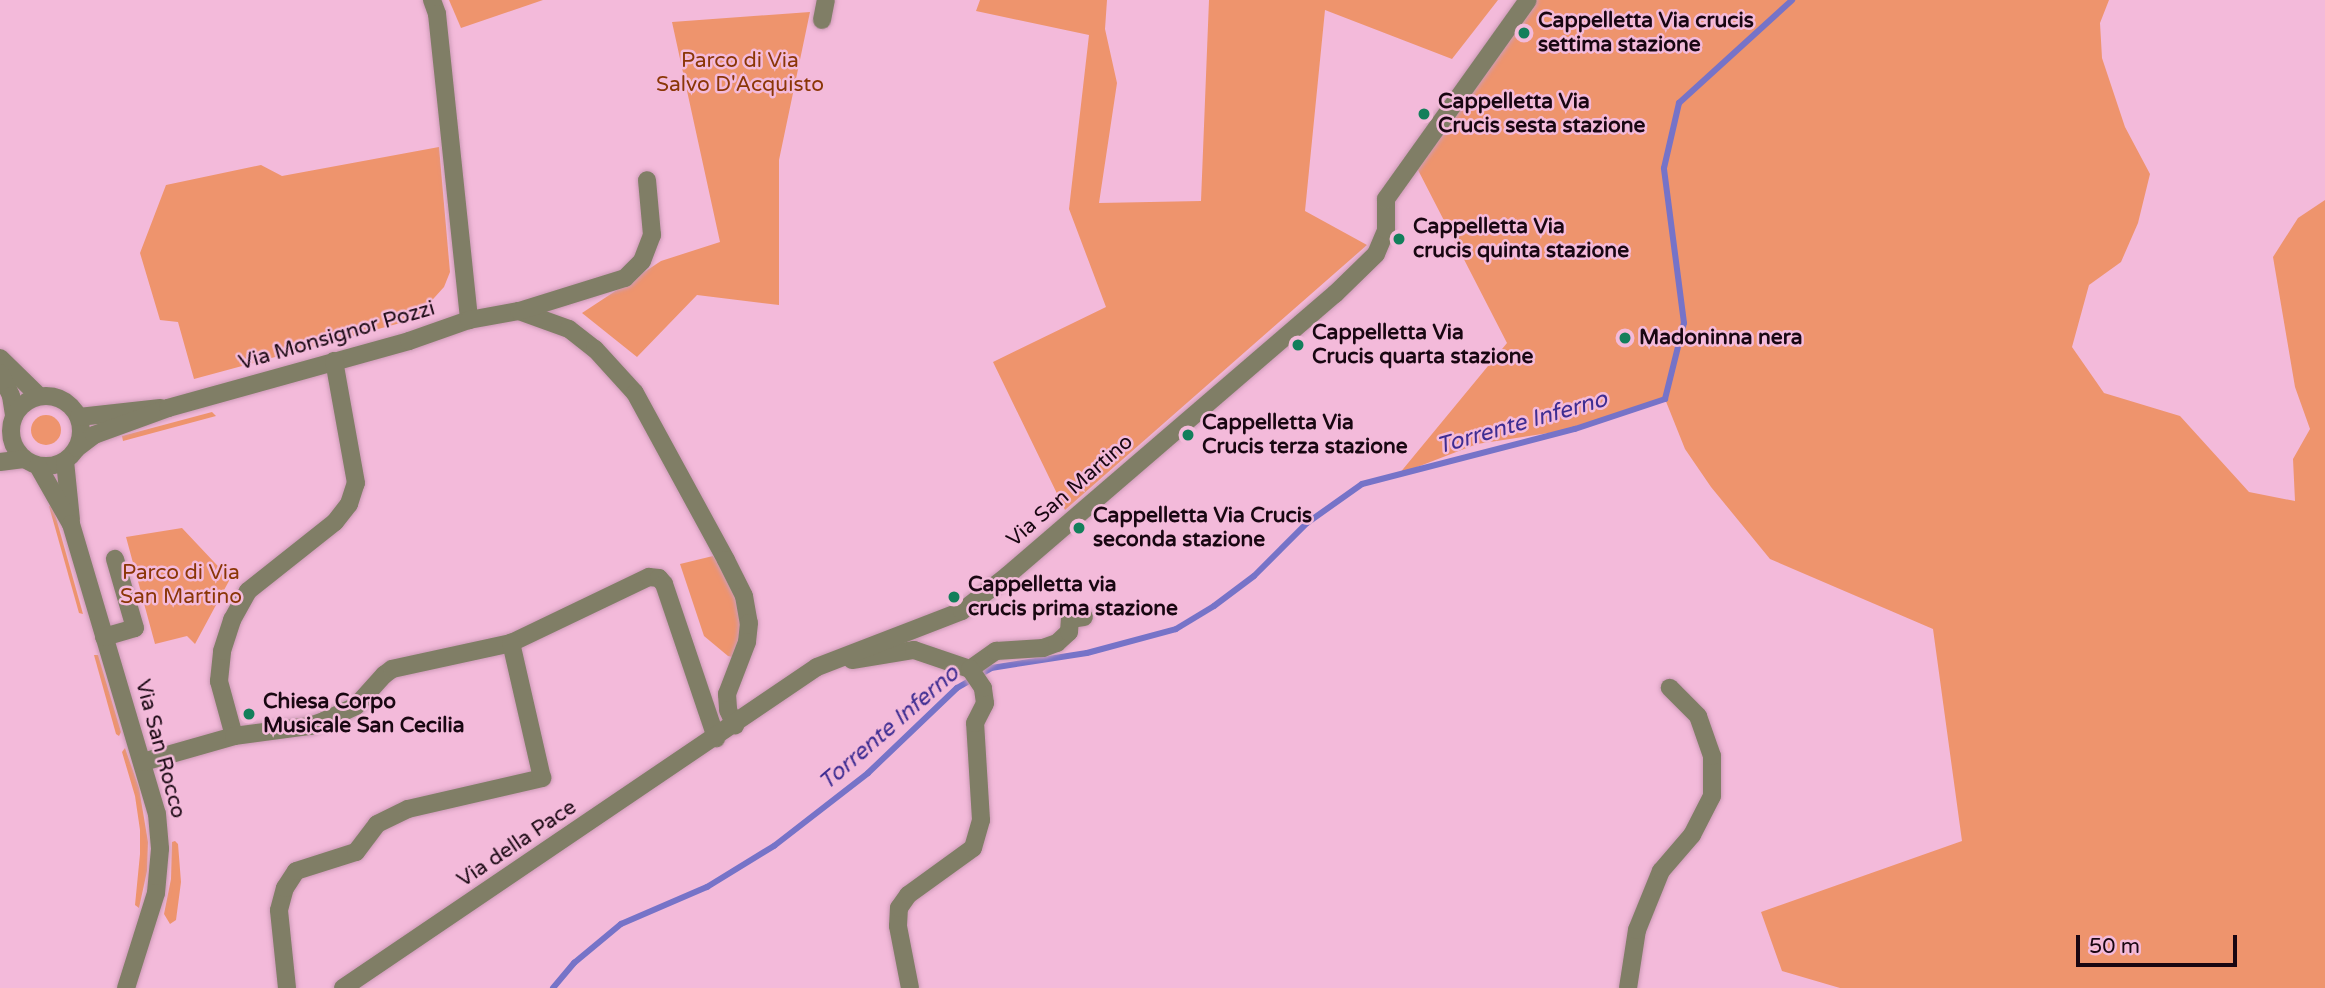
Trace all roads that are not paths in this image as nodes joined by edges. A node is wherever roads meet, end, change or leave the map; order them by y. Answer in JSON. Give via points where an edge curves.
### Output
{"nodes":[{"id":1,"x":432,"y":0,"type":"edge"},
{"id":2,"x":826,"y":0,"type":"edge"},
{"id":3,"x":1528,"y":0,"type":"edge"},
{"id":4,"x":822,"y":20,"type":"dead end"},
{"id":5,"x":647,"y":180,"type":"dead end"},
{"id":6,"x":582,"y":292,"type":"junction"},
{"id":7,"x":519,"y":311,"type":"junction"},
{"id":8,"x":469,"y":320,"type":"junction"},
{"id":9,"x":569,"y":328,"type":"junction"},
{"id":10,"x":0,"y":358,"type":"edge"},
{"id":11,"x":334,"y":362,"type":"junction"},
{"id":12,"x":0,"y":373,"type":"edge"},
{"id":13,"x":38,"y":396,"type":"junction"},
{"id":14,"x":167,"y":408,"type":"junction"},
{"id":15,"x":79,"y":417,"type":"junction"},
{"id":16,"x":8,"y":428,"type":"edge"},
{"id":17,"x":71,"y":455,"type":"junction"},
{"id":18,"x":0,"y":462,"type":"edge"},
{"id":19,"x":31,"y":463,"type":"junction"},
{"id":20,"x":71,"y":524,"type":"junction"},
{"id":21,"x":115,"y":559,"type":"dead end"},
{"id":22,"x":1084,"y":617,"type":"dead end"},
{"id":23,"x":104,"y":637,"type":"junction"},
{"id":24,"x":511,"y":642,"type":"junction"},
{"id":25,"x":841,"y":660,"type":"junction"},
{"id":26,"x":975,"y":677,"type":"junction"},
{"id":27,"x":1670,"y":688,"type":"dead end"},
{"id":28,"x":735,"y":725,"type":"junction"},
{"id":29,"x":234,"y":736,"type":"junction"},
{"id":30,"x":716,"y":738,"type":"junction"},
{"id":31,"x":143,"y":762,"type":"junction"},
{"id":32,"x":126,"y":988,"type":"edge"},
{"id":33,"x":287,"y":988,"type":"edge"},
{"id":34,"x":343,"y":988,"type":"edge"},
{"id":35,"x":910,"y":988,"type":"edge"},
{"id":36,"x":1628,"y":988,"type":"edge"}],
"edges":[{"from":1,"to":8,"type":"street"},
{"from":2,"to":4,"type":"street"},
{"from":3,"to":25,"type":"street","name":"Via San Martino","via":[[1386,198],[1386,229],[1377,254],[962,611]]},
{"from":5,"to":6,"type":"street","name":"Via Monsignor Pozzi","via":[[652,235],[642,261],[625,278]]},
{"from":6,"to":7,"type":"street","name":"Via Monsignor Pozzi"},
{"from":6,"to":9,"type":"street","via":[[568,308]]},
{"from":7,"to":8,"type":"street","name":"Via Monsignor Pozzi"},
{"from":7,"to":9,"type":"street"},
{"from":8,"to":11,"type":"street","name":"Via Monsignor Pozzi"},
{"from":9,"to":28,"type":"street","via":[[635,393],[746,600],[748,634],[727,694]]},
{"from":10,"to":13,"type":"street"},
{"from":11,"to":14,"type":"street","name":"Via Monsignor Pozzi"},
{"from":11,"to":29,"type":"street","via":[[356,483],[349,504],[335,522],[248,590],[232,620],[219,681]]},
{"from":12,"to":16,"type":"street","via":[[11,396]]},
{"from":13,"to":15,"type":"street","via":[[62,400]]},
{"from":13,"to":16,"type":"street","via":[[24,403]]},
{"from":14,"to":15,"type":"street"},
{"from":14,"to":17,"type":"street","via":[[94,435]]},
{"from":15,"to":17,"type":"street","via":[[81,427]]},
{"from":16,"to":19,"type":"street","via":[[14,447]]},
{"from":17,"to":19,"type":"street","via":[[54,466]]},
{"from":17,"to":20,"type":"street","name":"Via San Rocco"},
{"from":18,"to":19,"type":"street"},
{"from":19,"to":20,"type":"street","name":"Via San Rocco"},
{"from":20,"to":23,"type":"street","name":"Via San Rocco"},
{"from":21,"to":23,"type":"street","via":[[135,628]]},
{"from":22,"to":26,"type":"street","via":[[1070,619],[1069,632],[1057,643],[996,651]]},
{"from":23,"to":31,"type":"street","name":"Via San Rocco"},
{"from":24,"to":29,"type":"street","via":[[393,669],[356,706],[310,726]]},
{"from":24,"to":30,"type":"street","via":[[649,577],[659,578]]},
{"from":24,"to":33,"type":"street","via":[[542,778],[408,809],[377,824],[356,852],[296,871],[279,910]]},
{"from":25,"to":26,"type":"street","via":[[914,650]]},
{"from":25,"to":28,"type":"street","name":"Via San Martino","via":[[817,667]]},
{"from":26,"to":35,"type":"street","via":[[985,703],[975,723],[981,812],[973,848],[908,895],[897,913]]},
{"from":27,"to":36,"type":"street","via":[[1698,716],[1712,756],[1712,796],[1692,835],[1661,871],[1637,930]]},
{"from":28,"to":30,"type":"street","name":"Via San Martino"},
{"from":29,"to":31,"type":"street"},
{"from":30,"to":34,"type":"street","name":"Via della Pace"},
{"from":31,"to":32,"type":"street","name":"Via San Rocco","via":[[157,814],[159,866],[152,910]]}]}
